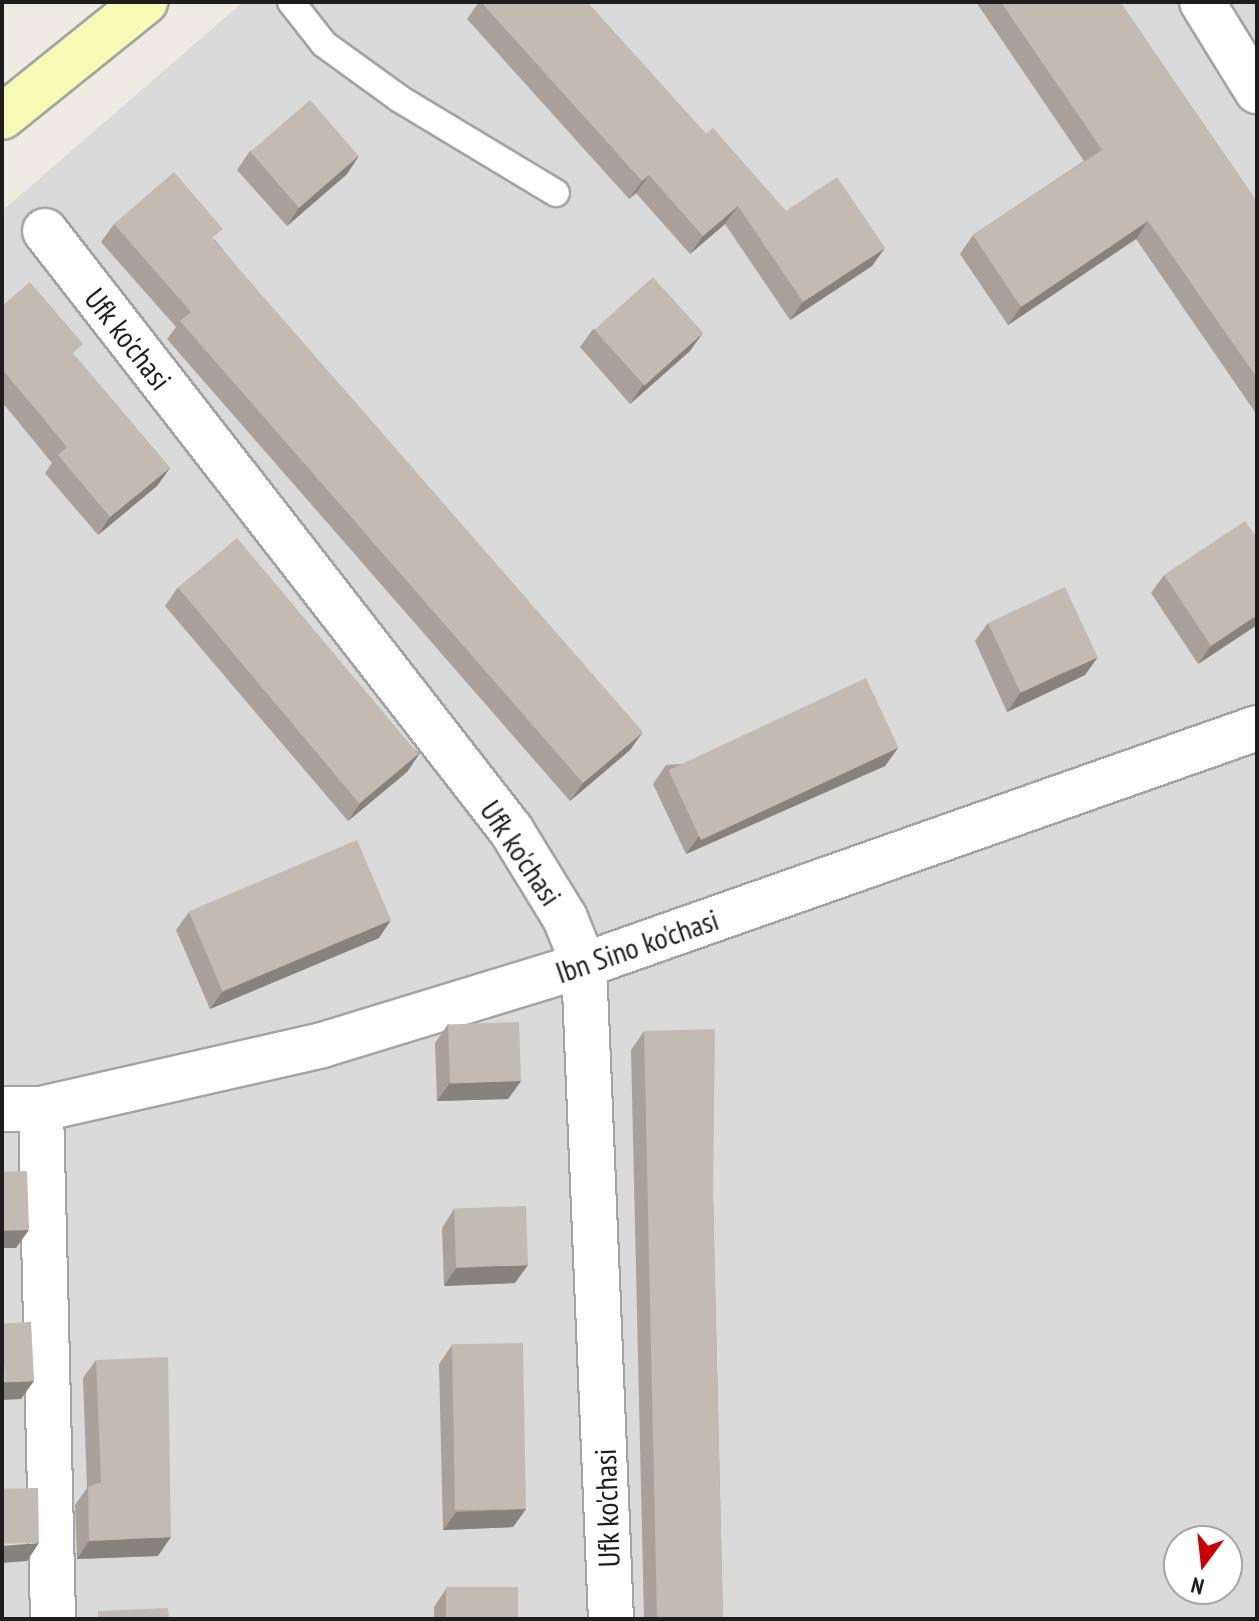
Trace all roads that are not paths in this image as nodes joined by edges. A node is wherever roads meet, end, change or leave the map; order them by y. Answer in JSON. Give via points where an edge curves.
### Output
{"nodes":[{"id":1,"x":109,"y":2,"type":"edge"},
{"id":2,"x":145,"y":2,"type":"edge"},
{"id":3,"x":291,"y":2,"type":"edge"},
{"id":4,"x":1202,"y":2,"type":"edge"},
{"id":5,"x":2,"y":85,"type":"edge"},
{"id":6,"x":1257,"y":91,"type":"edge"},
{"id":7,"x":2,"y":117,"type":"edge"},
{"id":8,"x":556,"y":193,"type":"dead end"},
{"id":9,"x":45,"y":231,"type":"dead end"},
{"id":10,"x":1257,"y":728,"type":"edge"},
{"id":11,"x":584,"y":965,"type":"junction"},
{"id":12,"x":22,"y":1109,"type":"edge"},
{"id":13,"x":53,"y":1619,"type":"edge"},
{"id":14,"x":611,"y":1619,"type":"edge"}],
"edges":[{"from":1,"to":5,"type":"main road"},
{"from":2,"to":7,"type":"main road"},
{"from":3,"to":8,"type":"lane","via":[[324,44],[400,99]]},
{"from":4,"to":6,"type":"street"},
{"from":9,"to":11,"type":"street","name":"Ufk ko'chasi","via":[[511,830],[565,918]]},
{"from":10,"to":11,"type":"street","name":"Ibn Sino ko'chasi"},
{"from":11,"to":12,"type":"street","name":"Ibn Sino ko'chasi","via":[[322,1045]]},
{"from":11,"to":14,"type":"street","name":"Ufk ko'chasi"},
{"from":12,"to":13,"type":"street"}]}
